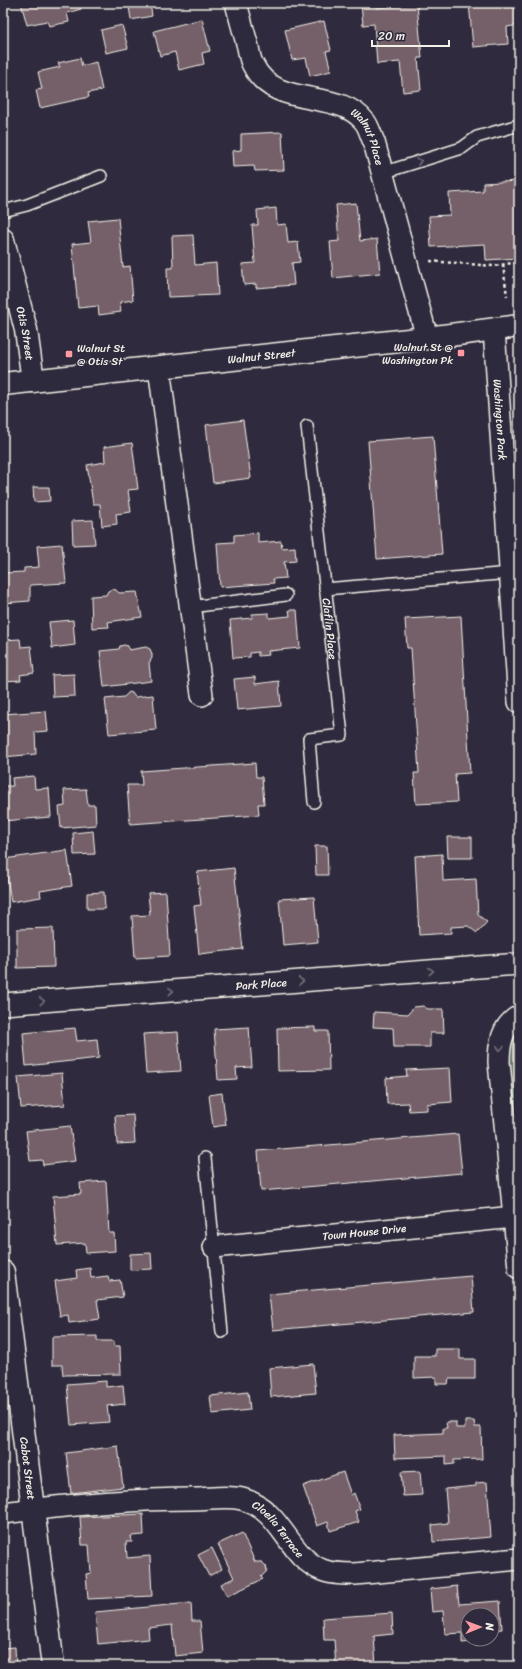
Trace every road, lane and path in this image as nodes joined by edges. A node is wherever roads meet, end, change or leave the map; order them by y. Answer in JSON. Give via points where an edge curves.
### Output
{"nodes":[{"id":1,"x":236,"y":3,"type":"edge"},
{"id":2,"x":519,"y":125,"type":"edge"},
{"id":3,"x":382,"y":173,"type":"junction"},
{"id":4,"x":100,"y":176,"type":"dead end"},
{"id":5,"x":3,"y":212,"type":"edge"},
{"id":6,"x":3,"y":240,"type":"edge"},
{"id":7,"x":427,"y":262,"type":"dead end"},
{"id":8,"x":519,"y":262,"type":"edge"},
{"id":9,"x":503,"y":265,"type":"junction"},
{"id":10,"x":506,"y":296,"type":"dead end"},
{"id":11,"x":519,"y":326,"type":"edge"},
{"id":12,"x":494,"y":329,"type":"junction"},
{"id":13,"x":427,"y":338,"type":"junction"},
{"id":14,"x":159,"y":367,"type":"junction"},
{"id":15,"x":33,"y":381,"type":"junction"},
{"id":16,"x":3,"y":384,"type":"edge"},
{"id":17,"x":307,"y":426,"type":"dead end"},
{"id":18,"x":512,"y":490,"type":"edge"},
{"id":19,"x":510,"y":573,"type":"junction"},
{"id":20,"x":326,"y":589,"type":"junction"},
{"id":21,"x":286,"y":596,"type":"dead end"},
{"id":22,"x":190,"y":607,"type":"junction"},
{"id":23,"x":202,"y":695,"type":"dead end"},
{"id":24,"x":519,"y":702,"type":"edge"},
{"id":25,"x":314,"y":802,"type":"dead end"},
{"id":26,"x":519,"y":964,"type":"edge"},
{"id":27,"x":3,"y":1004,"type":"edge"},
{"id":28,"x":519,"y":1016,"type":"edge"},
{"id":29,"x":205,"y":1158,"type":"dead end"},
{"id":30,"x":514,"y":1217,"type":"junction"},
{"id":31,"x":214,"y":1247,"type":"junction"},
{"id":32,"x":519,"y":1268,"type":"edge"},
{"id":33,"x":3,"y":1272,"type":"edge"},
{"id":34,"x":222,"y":1332,"type":"dead end"},
{"id":35,"x":33,"y":1509,"type":"junction"},
{"id":36,"x":3,"y":1513,"type":"edge"},
{"id":37,"x":519,"y":1559,"type":"edge"},
{"id":38,"x":53,"y":1666,"type":"edge"}],
"edges":[{"from":1,"to":3,"type":"street","name":"Walnut Place","via":[[252,65],[262,79],[278,90],[298,97],[334,103],[353,111],[366,123]]},
{"from":3,"to":2,"type":"lane","one_way":true,"via":[[462,148],[477,137]]},
{"from":3,"to":13,"type":"street","name":"Walnut Place"},
{"from":4,"to":5,"type":"lane"},
{"from":6,"to":15,"type":"street","name":"Otis Street","via":[[26,330]]},
{"from":7,"to":9,"type":"path"},
{"from":8,"to":9,"type":"path"},
{"from":9,"to":10,"type":"path"},
{"from":11,"to":12,"type":"street","name":"Walnut Street"},
{"from":12,"to":13,"type":"street","name":"Walnut Street"},
{"from":12,"to":18,"type":"street","name":"Washington Park"},
{"from":13,"to":14,"type":"street","name":"Walnut Street"},
{"from":14,"to":15,"type":"street","name":"Walnut Street"},
{"from":14,"to":22,"type":"street"},
{"from":15,"to":16,"type":"street","name":"Walnut Street"},
{"from":17,"to":20,"type":"lane","name":"Claflin Place"},
{"from":18,"to":19,"type":"street","name":"Washington Park"},
{"from":19,"to":20,"type":"lane"},
{"from":19,"to":24,"type":"street","name":"Washington Park"},
{"from":20,"to":25,"type":"lane","name":"Claflin Place","via":[[342,735],[309,740]]},
{"from":21,"to":22,"type":"lane"},
{"from":22,"to":23,"type":"street"},
{"from":27,"to":26,"type":"street","name":"Park Place","one_way":true},
{"from":28,"to":30,"type":"street","one_way":true,"via":[[505,1029],[499,1046]]},
{"from":29,"to":31,"type":"lane"},
{"from":30,"to":31,"type":"street","name":"Town House Drive"},
{"from":30,"to":32,"type":"street"},
{"from":31,"to":34,"type":"lane"},
{"from":33,"to":35,"type":"street","name":"Cabot Street"},
{"from":35,"to":36,"type":"street","name":"Cloelia Terrace"},
{"from":35,"to":37,"type":"street","name":"Cloelia Terrace","via":[[156,1499],[241,1499],[259,1506],[271,1516],[308,1561],[321,1570],[338,1574]]},
{"from":35,"to":38,"type":"street","name":"Cabot Street"}]}
